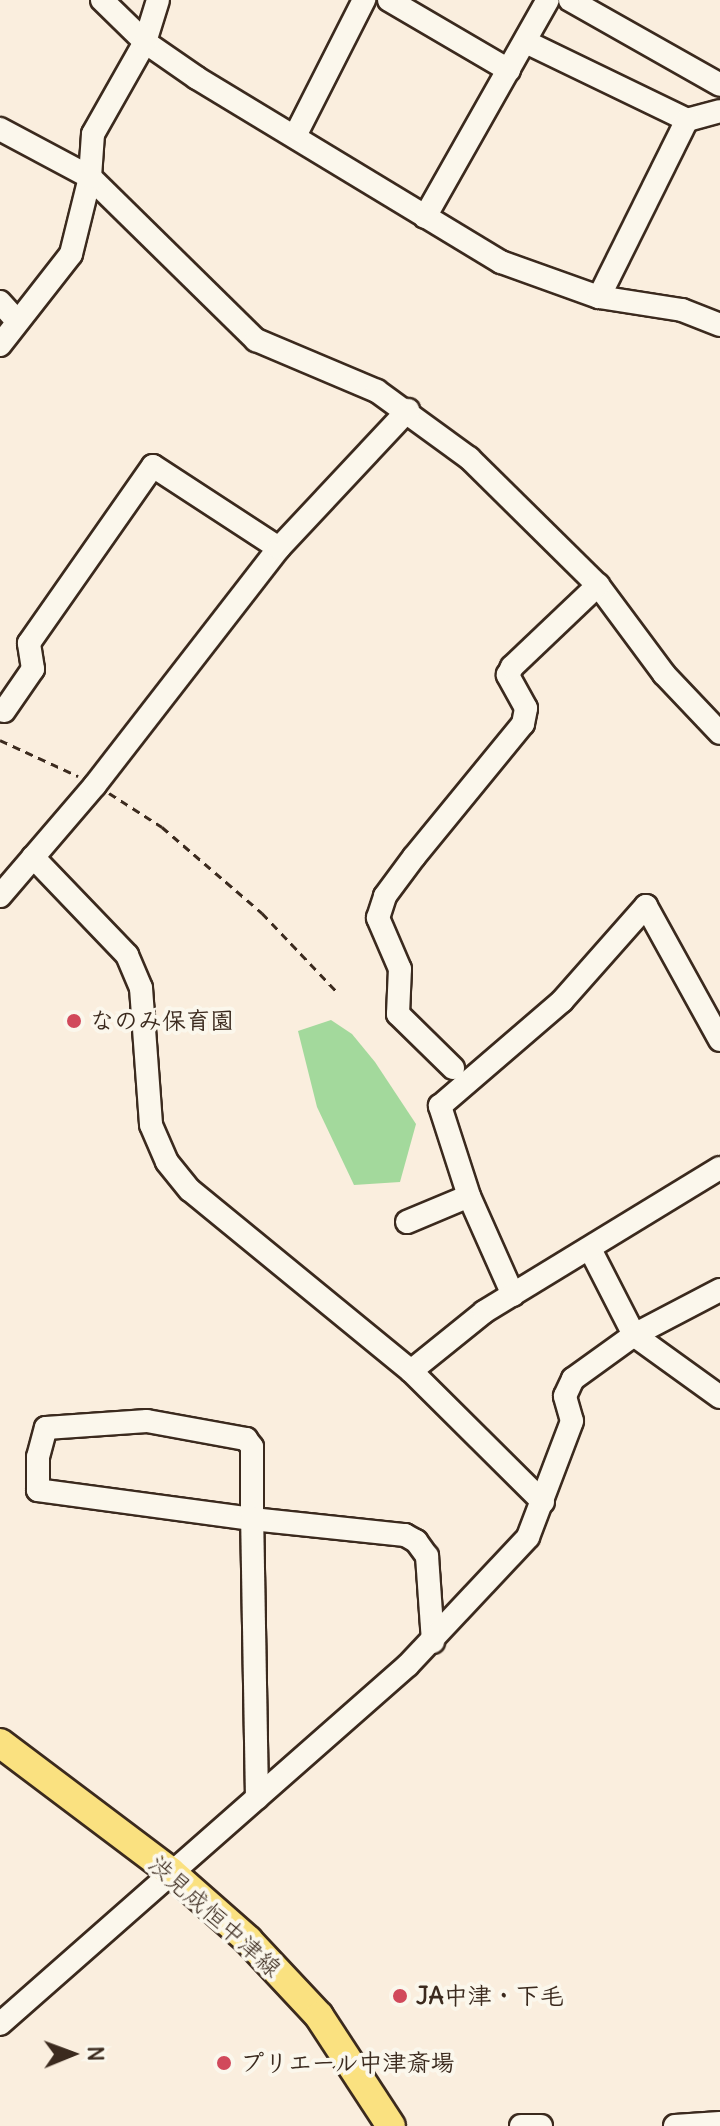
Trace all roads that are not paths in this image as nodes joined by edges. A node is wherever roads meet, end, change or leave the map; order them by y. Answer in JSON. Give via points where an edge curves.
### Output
{"nodes":[{"id":1,"x":102,"y":0,"type":"edge"},
{"id":2,"x":158,"y":0,"type":"edge"},
{"id":3,"x":364,"y":0,"type":"edge"},
{"id":4,"x":389,"y":0,"type":"edge"},
{"id":5,"x":548,"y":0,"type":"edge"},
{"id":6,"x":570,"y":0,"type":"edge"},
{"id":7,"x":145,"y":42,"type":"junction"},
{"id":8,"x":526,"y":42,"type":"junction"},
{"id":9,"x":509,"y":70,"type":"junction"},
{"id":10,"x":720,"y":85,"type":"edge"},
{"id":11,"x":720,"y":111,"type":"edge"},
{"id":12,"x":687,"y":120,"type":"junction"},
{"id":13,"x":0,"y":129,"type":"edge"},
{"id":14,"x":295,"y":136,"type":"junction"},
{"id":15,"x":90,"y":177,"type":"junction"},
{"id":16,"x":425,"y":217,"type":"junction"},
{"id":17,"x":599,"y":297,"type":"junction"},
{"id":18,"x":0,"y":302,"type":"edge"},
{"id":19,"x":16,"y":320,"type":"junction"},
{"id":20,"x":720,"y":325,"type":"edge"},
{"id":21,"x":0,"y":345,"type":"edge"},
{"id":22,"x":408,"y":410,"type":"junction"},
{"id":23,"x":279,"y":548,"type":"junction"},
{"id":24,"x":598,"y":585,"type":"junction"},
{"id":25,"x":4,"y":711,"type":"dead end"},
{"id":26,"x":720,"y":733,"type":"edge"},
{"id":27,"x":33,"y":857,"type":"junction"},
{"id":28,"x":0,"y":896,"type":"edge"},
{"id":29,"x":720,"y":1040,"type":"edge"},
{"id":30,"x":453,"y":1068,"type":"dead end"},
{"id":31,"x":720,"y":1168,"type":"edge"},
{"id":32,"x":469,"y":1196,"type":"junction"},
{"id":33,"x":407,"y":1222,"type":"dead end"},
{"id":34,"x":590,"y":1249,"type":"junction"},
{"id":35,"x":720,"y":1290,"type":"edge"},
{"id":36,"x":513,"y":1295,"type":"junction"},
{"id":37,"x":634,"y":1335,"type":"junction"},
{"id":38,"x":411,"y":1371,"type":"junction"},
{"id":39,"x":720,"y":1397,"type":"edge"},
{"id":40,"x":543,"y":1502,"type":"junction"},
{"id":41,"x":252,"y":1519,"type":"junction"},
{"id":42,"x":433,"y":1642,"type":"junction"},
{"id":43,"x":0,"y":1743,"type":"edge"},
{"id":44,"x":257,"y":1798,"type":"junction"},
{"id":45,"x":171,"y":1872,"type":"junction"},
{"id":46,"x":0,"y":2024,"type":"edge"},
{"id":47,"x":720,"y":2123,"type":"edge"},
{"id":48,"x":391,"y":2126,"type":"edge"},
{"id":49,"x":521,"y":2126,"type":"edge"},
{"id":50,"x":541,"y":2126,"type":"edge"},
{"id":51,"x":675,"y":2126,"type":"edge"}],
"edges":[{"from":1,"to":7,"type":"street"},
{"from":2,"to":7,"type":"street"},
{"from":3,"to":14,"type":"street"},
{"from":4,"to":9,"type":"street"},
{"from":5,"to":8,"type":"street"},
{"from":6,"to":10,"type":"street"},
{"from":7,"to":14,"type":"street"},
{"from":7,"to":15,"type":"street","via":[[93,134]]},
{"from":8,"to":9,"type":"street"},
{"from":8,"to":12,"type":"street"},
{"from":9,"to":16,"type":"street"},
{"from":11,"to":12,"type":"street"},
{"from":12,"to":17,"type":"street"},
{"from":13,"to":15,"type":"street"},
{"from":14,"to":16,"type":"street"},
{"from":15,"to":19,"type":"street","via":[[71,254]]},
{"from":15,"to":22,"type":"street","via":[[256,340],[377,391]]},
{"from":16,"to":17,"type":"street","via":[[501,262]]},
{"from":17,"to":20,"type":"street","via":[[682,310]]},
{"from":18,"to":19,"type":"street"},
{"from":19,"to":21,"type":"street"},
{"from":22,"to":23,"type":"street"},
{"from":22,"to":24,"type":"street","via":[[469,458]]},
{"from":23,"to":25,"type":"street","via":[[153,466],[29,643],[33,669]]},
{"from":23,"to":27,"type":"street"},
{"from":24,"to":26,"type":"street","via":[[664,674]]},
{"from":24,"to":30,"type":"street","via":[[512,667],[510,680],[526,708],[523,724],[414,857],[385,896],[378,918],[400,969],[398,1014]]},
{"from":27,"to":28,"type":"street"},
{"from":27,"to":38,"type":"street","via":[[127,955],[141,988],[151,1125],[167,1162],[190,1190]]},
{"from":29,"to":32,"type":"street","via":[[646,906],[562,1001],[440,1106]]},
{"from":31,"to":34,"type":"street"},
{"from":32,"to":33,"type":"street"},
{"from":32,"to":36,"type":"street"},
{"from":34,"to":36,"type":"street"},
{"from":34,"to":37,"type":"street"},
{"from":35,"to":37,"type":"street"},
{"from":36,"to":38,"type":"street"},
{"from":37,"to":39,"type":"street"},
{"from":37,"to":40,"type":"street","via":[[573,1379],[565,1396],[572,1421]]},
{"from":38,"to":40,"type":"street"},
{"from":40,"to":42,"type":"street","via":[[528,1537]]},
{"from":41,"to":41,"type":"street","via":[[38,1490],[40,1439],[56,1424],[147,1421],[240,1436],[252,1447]]},
{"from":41,"to":42,"type":"street","via":[[405,1535],[416,1541],[427,1556]]},
{"from":41,"to":44,"type":"street"},
{"from":42,"to":44,"type":"street"},
{"from":43,"to":45,"type":"main road","name":"渋見成恒中津線"},
{"from":44,"to":45,"type":"street"},
{"from":45,"to":46,"type":"street"},
{"from":45,"to":48,"type":"main road","name":"渋見成恒中津線","via":[[248,1940],[319,2016]]},
{"from":47,"to":51,"type":"street"},
{"from":49,"to":50,"type":"street"}]}
